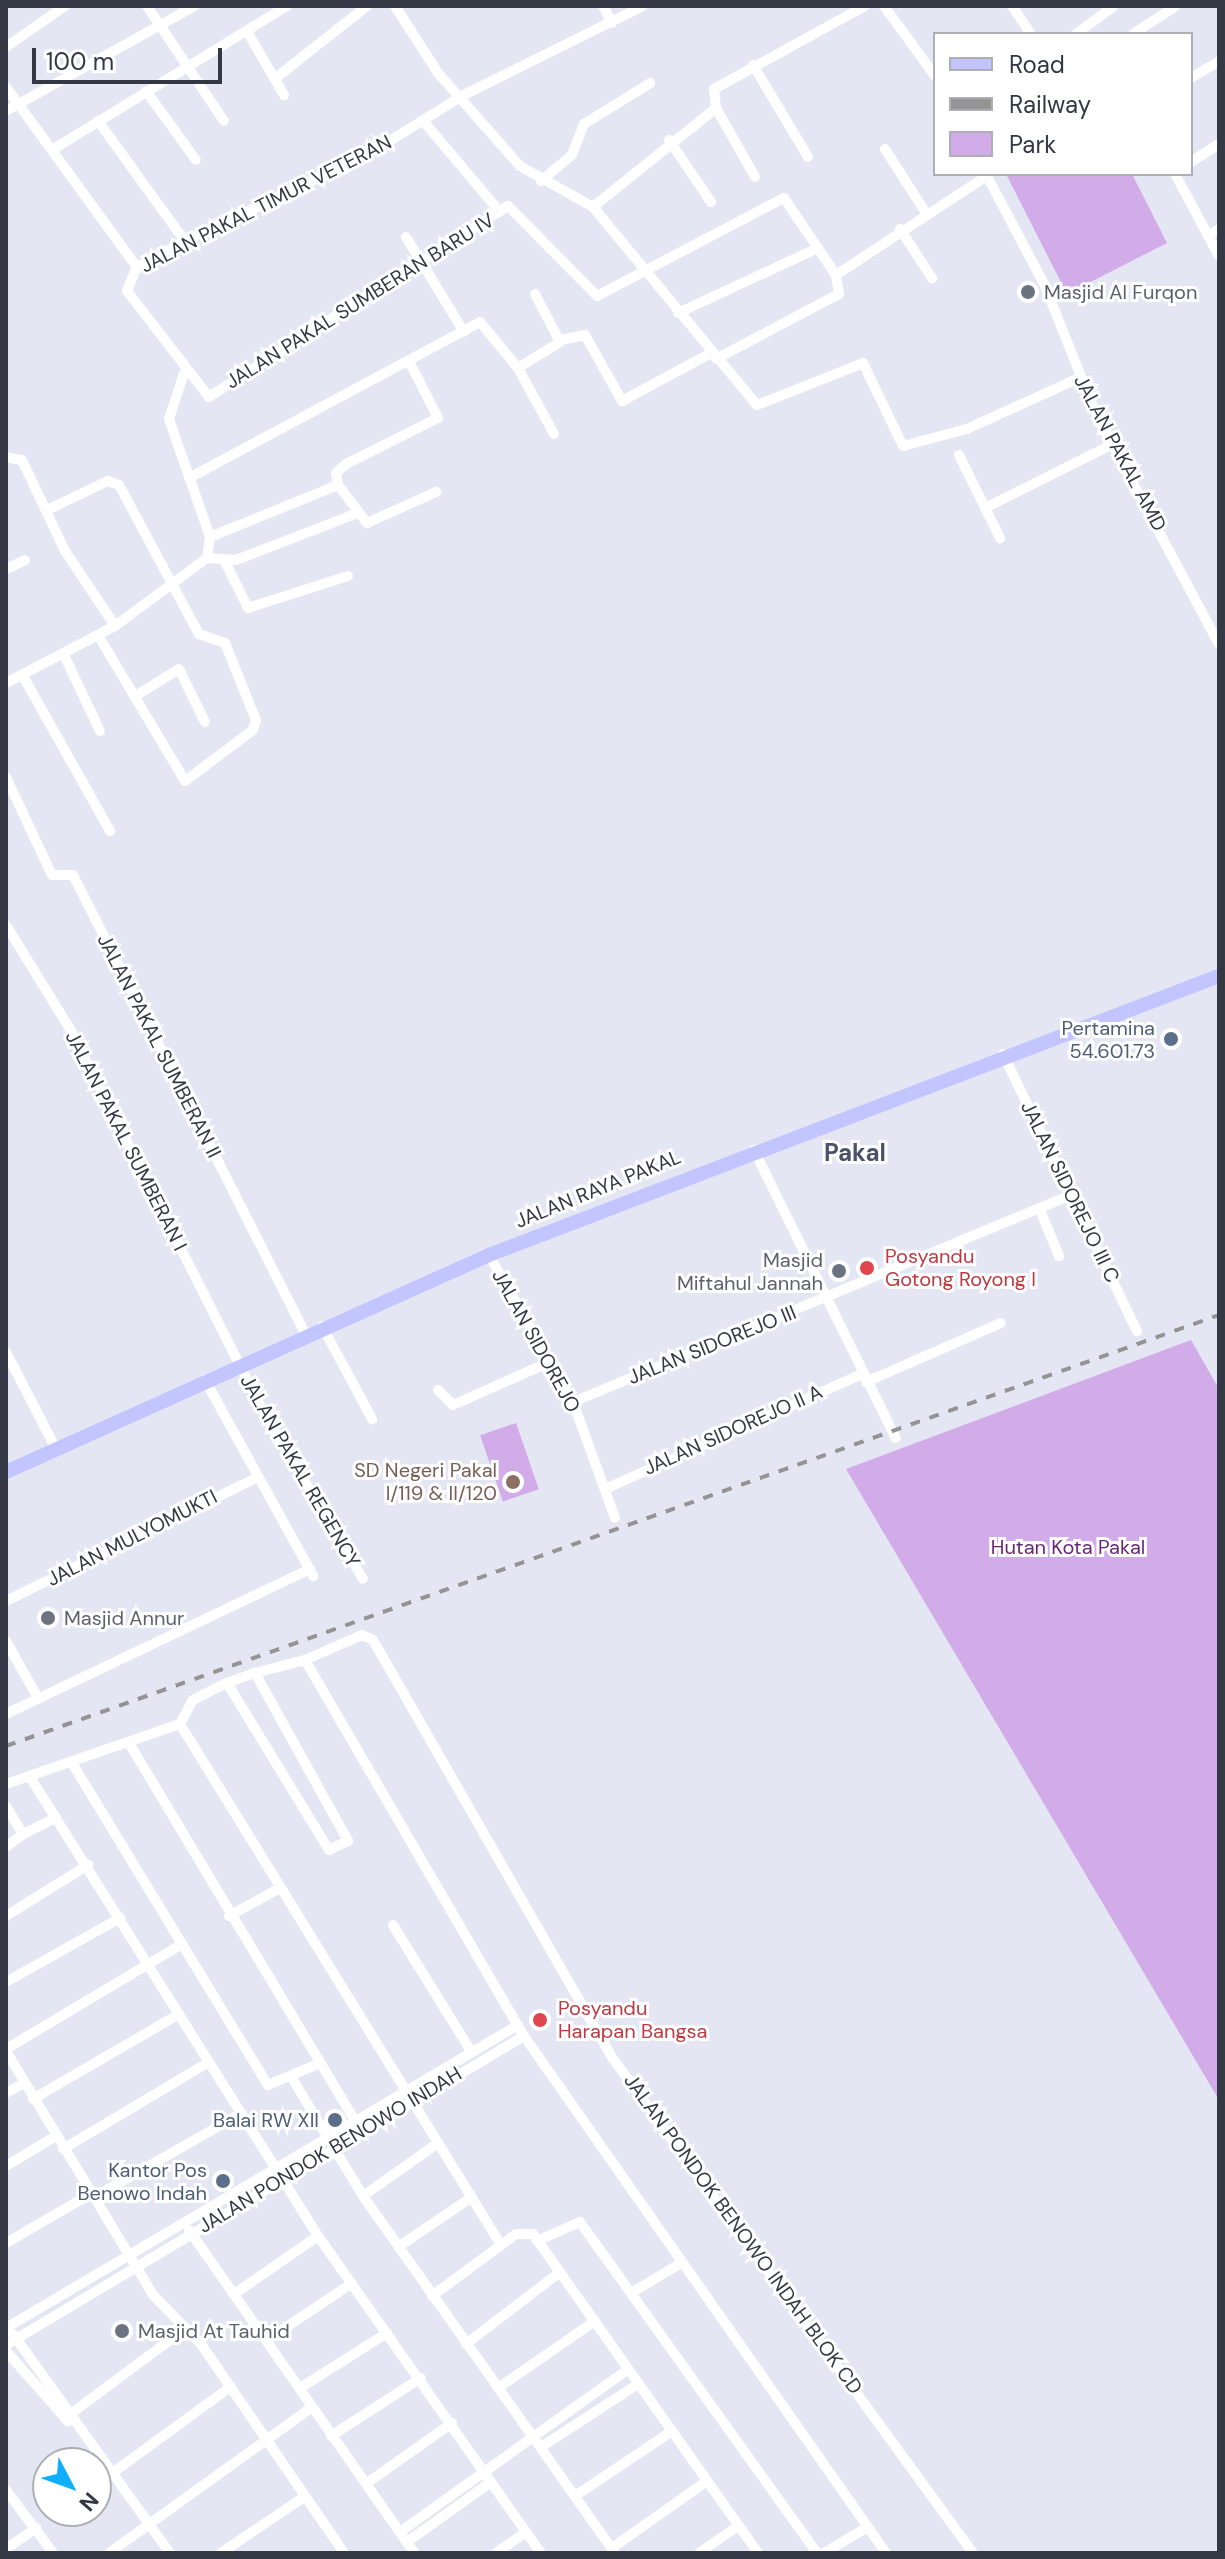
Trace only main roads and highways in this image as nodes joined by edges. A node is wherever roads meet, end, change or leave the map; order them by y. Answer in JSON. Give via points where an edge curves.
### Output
{"nodes":[{"id":1,"x":1219,"y":976,"type":"edge"},
{"id":2,"x":6,"y":1472,"type":"edge"}],
"edges":[{"from":1,"to":2,"type":"main road","name":"JALAN RAYA PAKAL","via":[[753,1149],[305,1333],[234,1357],[205,1380]]}]}
